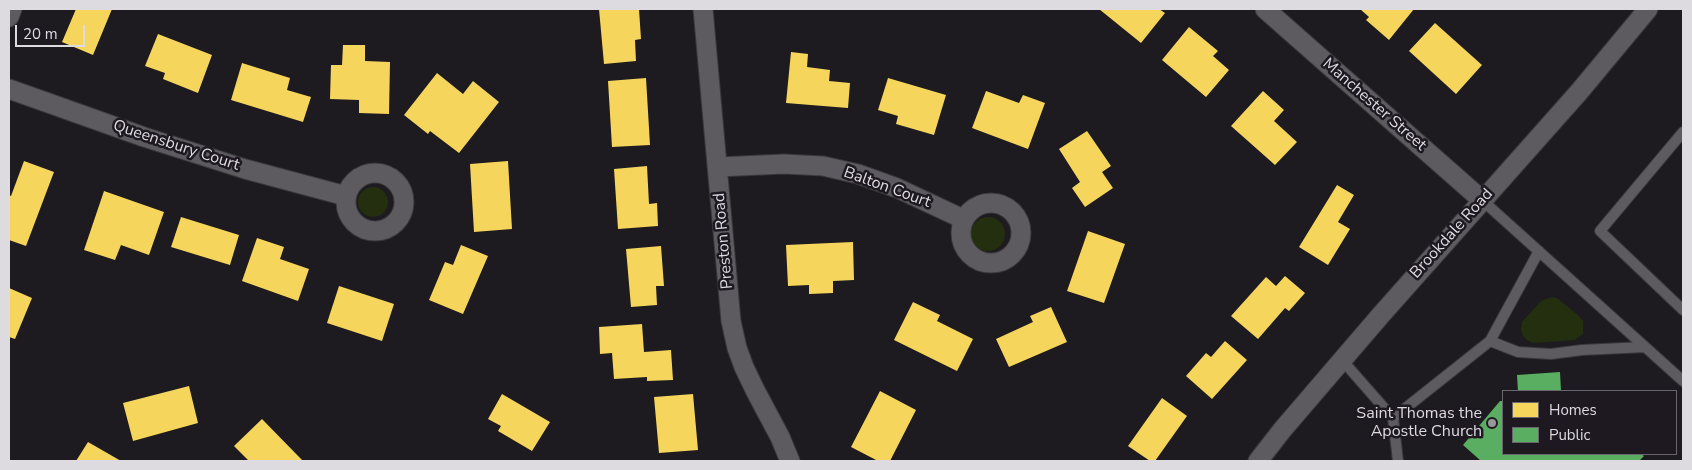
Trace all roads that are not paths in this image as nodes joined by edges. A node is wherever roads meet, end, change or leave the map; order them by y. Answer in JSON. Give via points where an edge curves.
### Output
{"nodes":[{"id":1,"x":12,"y":9,"type":"edge"},
{"id":2,"x":703,"y":9,"type":"edge"},
{"id":3,"x":1265,"y":9,"type":"edge"},
{"id":4,"x":1648,"y":9,"type":"edge"},
{"id":5,"x":9,"y":17,"type":"edge"},
{"id":6,"x":9,"y":89,"type":"edge"},
{"id":7,"x":1683,"y":132,"type":"edge"},
{"id":8,"x":718,"y":167,"type":"junction"},
{"id":9,"x":346,"y":196,"type":"dead end"},
{"id":10,"x":1483,"y":201,"type":"junction"},
{"id":11,"x":963,"y":219,"type":"dead end"},
{"id":12,"x":1539,"y":251,"type":"junction"},
{"id":13,"x":1683,"y":310,"type":"edge"},
{"id":14,"x":1490,"y":341,"type":"junction"},
{"id":15,"x":1645,"y":347,"type":"junction"},
{"id":16,"x":1342,"y":360,"type":"junction"},
{"id":17,"x":1683,"y":381,"type":"edge"},
{"id":18,"x":1393,"y":418,"type":"junction"},
{"id":19,"x":790,"y":461,"type":"edge"},
{"id":20,"x":1258,"y":461,"type":"edge"},
{"id":21,"x":1398,"y":461,"type":"edge"}],
"edges":[{"from":1,"to":5,"type":"street"},
{"from":2,"to":8,"type":"street","name":"Preston Road"},
{"from":3,"to":10,"type":"street","name":"Manchester Street"},
{"from":4,"to":10,"type":"street","name":"Brookdale Road"},
{"from":6,"to":9,"type":"street","name":"Queensbury Court","via":[[144,138]]},
{"from":7,"to":13,"type":"lane","via":[[1600,231]]},
{"from":8,"to":11,"type":"street","name":"Balton Court","via":[[823,166],[896,188]]},
{"from":8,"to":19,"type":"street","name":"Preston Road","via":[[731,321],[737,348]]},
{"from":10,"to":12,"type":"lane"},
{"from":10,"to":16,"type":"street","name":"Brookdale Road"},
{"from":12,"to":14,"type":"lane"},
{"from":12,"to":15,"type":"lane"},
{"from":14,"to":15,"type":"lane","via":[[1518,352],[1552,354]]},
{"from":14,"to":18,"type":"lane"},
{"from":15,"to":17,"type":"lane"},
{"from":16,"to":18,"type":"lane"},
{"from":16,"to":20,"type":"street","name":"Brookdale Road"},
{"from":18,"to":21,"type":"lane"}]}
